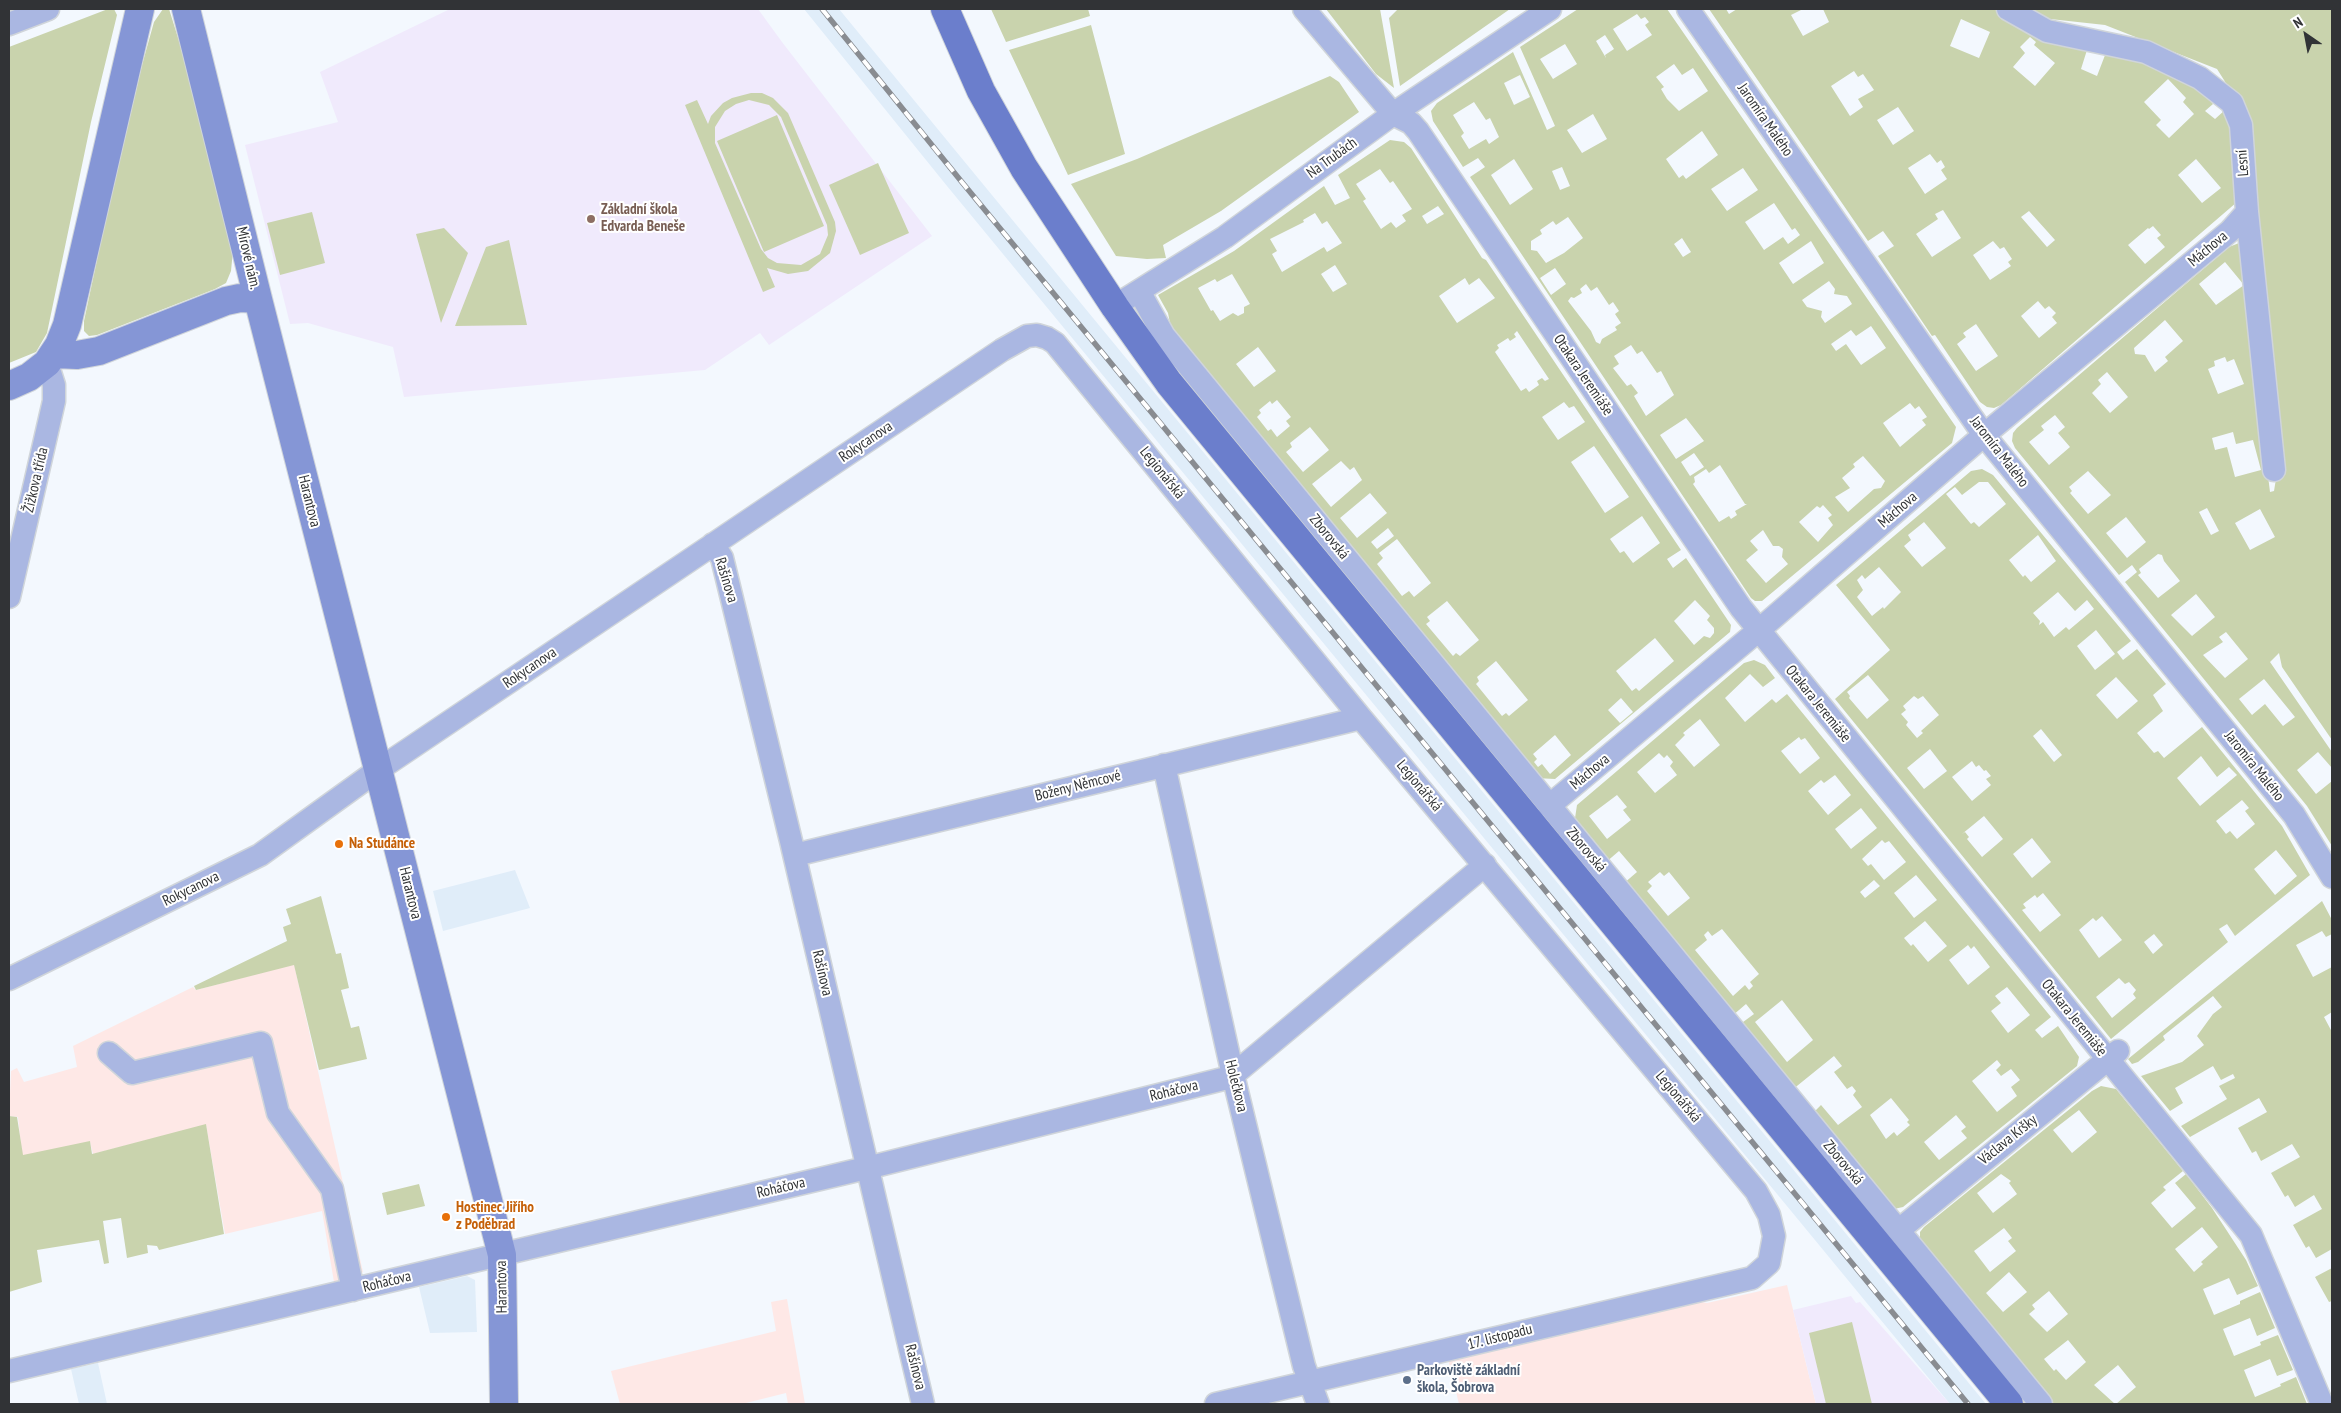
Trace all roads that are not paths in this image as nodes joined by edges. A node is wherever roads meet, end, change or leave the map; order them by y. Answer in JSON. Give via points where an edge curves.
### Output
{"nodes":[{"id":1,"x":48,"y":9,"type":"edge"},
{"id":2,"x":140,"y":9,"type":"edge"},
{"id":3,"x":186,"y":9,"type":"edge"},
{"id":4,"x":945,"y":9,"type":"edge"},
{"id":5,"x":1304,"y":9,"type":"edge"},
{"id":6,"x":1550,"y":9,"type":"edge"},
{"id":7,"x":1688,"y":9,"type":"edge"},
{"id":8,"x":2008,"y":9,"type":"edge"},
{"id":9,"x":9,"y":24,"type":"edge"},
{"id":10,"x":1392,"y":114,"type":"junction"},
{"id":11,"x":2247,"y":212,"type":"junction"},
{"id":12,"x":1139,"y":291,"type":"junction"},
{"id":13,"x":258,"y":300,"type":"junction"},
{"id":14,"x":1115,"y":307,"type":"junction"},
{"id":15,"x":1037,"y":335,"type":"joint"},
{"id":16,"x":50,"y":358,"type":"junction"},
{"id":17,"x":9,"y":386,"type":"edge"},
{"id":18,"x":1984,"y":435,"type":"junction"},
{"id":19,"x":2274,"y":470,"type":"dead end"},
{"id":20,"x":713,"y":544,"type":"junction"},
{"id":21,"x":9,"y":597,"type":"edge"},
{"id":22,"x":1759,"y":630,"type":"junction"},
{"id":23,"x":1361,"y":718,"type":"junction"},
{"id":24,"x":1164,"y":765,"type":"junction"},
{"id":25,"x":378,"y":770,"type":"junction"},
{"id":26,"x":1549,"y":806,"type":"junction"},
{"id":27,"x":795,"y":856,"type":"junction"},
{"id":28,"x":1485,"y":865,"type":"junction"},
{"id":29,"x":2332,"y":876,"type":"edge"},
{"id":30,"x":9,"y":979,"type":"edge"},
{"id":31,"x":109,"y":1053,"type":"dead end"},
{"id":32,"x":2113,"y":1055,"type":"junction"},
{"id":33,"x":1233,"y":1075,"type":"junction"},
{"id":34,"x":866,"y":1168,"type":"junction"},
{"id":35,"x":1899,"y":1230,"type":"junction"},
{"id":36,"x":1772,"y":1254,"type":"joint"},
{"id":37,"x":502,"y":1255,"type":"junction"},
{"id":38,"x":353,"y":1290,"type":"junction"},
{"id":39,"x":9,"y":1370,"type":"edge"},
{"id":40,"x":1310,"y":1382,"type":"junction"},
{"id":41,"x":504,"y":1404,"type":"edge"},
{"id":42,"x":924,"y":1404,"type":"edge"},
{"id":43,"x":1216,"y":1404,"type":"edge"},
{"id":44,"x":1318,"y":1404,"type":"edge"},
{"id":45,"x":2009,"y":1404,"type":"edge"},
{"id":46,"x":2041,"y":1404,"type":"edge"},
{"id":47,"x":2322,"y":1404,"type":"edge"}],
"edges":[{"from":1,"to":9,"type":"street"},
{"from":2,"to":16,"type":"street","via":[[71,314]]},
{"from":3,"to":13,"type":"street","name":"Mírové nám."},
{"from":4,"to":14,"type":"main road","via":[[981,91],[1024,168]]},
{"from":5,"to":10,"type":"street","name":"Otakara Jeremiáše"},
{"from":6,"to":10,"type":"street","name":"Na Trubách"},
{"from":7,"to":18,"type":"street","name":"Jaromíra Malého"},
{"from":8,"to":11,"type":"street","name":"Lesní","via":[[2047,31],[2146,52],[2200,78],[2220,92],[2232,103],[2240,125]]},
{"from":10,"to":12,"type":"street","name":"Na Trubách","via":[[1225,238]]},
{"from":10,"to":22,"type":"street","name":"Otakara Jeremiáše","via":[[1411,123],[1418,131]]},
{"from":11,"to":18,"type":"street","name":"Máchova","via":[[2222,238]]},
{"from":11,"to":19,"type":"street","name":"Lesní"},
{"from":12,"to":14,"type":"street","name":"Na Trubách"},
{"from":12,"to":26,"type":"street","name":"Zborovská","via":[[1164,336]]},
{"from":13,"to":16,"type":"street","name":"Mírové nám.","via":[[240,298],[226,301],[99,351]]},
{"from":13,"to":25,"type":"street","name":"Harantova"},
{"from":14,"to":45,"type":"main road","via":[[1169,382]]},
{"from":15,"to":20,"type":"street","name":"Rokycanova","via":[[1015,342]]},
{"from":15,"to":23,"type":"street","name":"Legionářská","via":[[1055,342]]},
{"from":16,"to":17,"type":"street","via":[[29,377]]},
{"from":16,"to":21,"type":"street","name":"Žižkova třída","via":[[54,400]]},
{"from":18,"to":22,"type":"street","name":"Máchova"},
{"from":18,"to":29,"type":"street","name":"Jaromíra Malého","via":[[2294,815]]},
{"from":20,"to":25,"type":"street","name":"Rokycanova"},
{"from":20,"to":27,"type":"street","name":"Rašínova","via":[[722,558]]},
{"from":22,"to":26,"type":"street","name":"Máchova"},
{"from":22,"to":32,"type":"street","name":"Otakara Jeremiáše"},
{"from":23,"to":24,"type":"street","name":"Boženy Němcové"},
{"from":23,"to":28,"type":"street","name":"Legionářská"},
{"from":24,"to":27,"type":"street","name":"Boženy Němcové"},
{"from":24,"to":33,"type":"street","name":"Holečkova"},
{"from":25,"to":30,"type":"street","name":"Rokycanova","via":[[260,854]]},
{"from":25,"to":37,"type":"street","name":"Harantova"},
{"from":26,"to":35,"type":"street","name":"Zborovská"},
{"from":27,"to":34,"type":"street","name":"Rašínova"},
{"from":28,"to":33,"type":"street","name":"Roháčova"},
{"from":28,"to":36,"type":"street","name":"Legionářská","via":[[1756,1191],[1769,1214],[1774,1236]]},
{"from":31,"to":38,"type":"street","via":[[132,1073],[261,1043],[278,1113],[332,1189]]},
{"from":32,"to":35,"type":"street","name":"Václava Kršky"},
{"from":32,"to":47,"type":"street","name":"Otakara Jeremiáše","via":[[2251,1235]]},
{"from":33,"to":34,"type":"street","name":"Roháčova"},
{"from":33,"to":40,"type":"street","name":"Holečkova"},
{"from":34,"to":37,"type":"street","name":"Roháčova"},
{"from":34,"to":42,"type":"street","name":"Rašínova"},
{"from":35,"to":46,"type":"street","name":"Zborovská"},
{"from":36,"to":40,"type":"street","name":"17. listopadu","via":[[1770,1264],[1752,1278]]},
{"from":37,"to":38,"type":"street","name":"Roháčova"},
{"from":37,"to":41,"type":"street","name":"Harantova"},
{"from":38,"to":39,"type":"street","name":"Roháčova"},
{"from":40,"to":43,"type":"street","name":"17. listopadu"},
{"from":40,"to":44,"type":"street","name":"Holečkova"}]}
